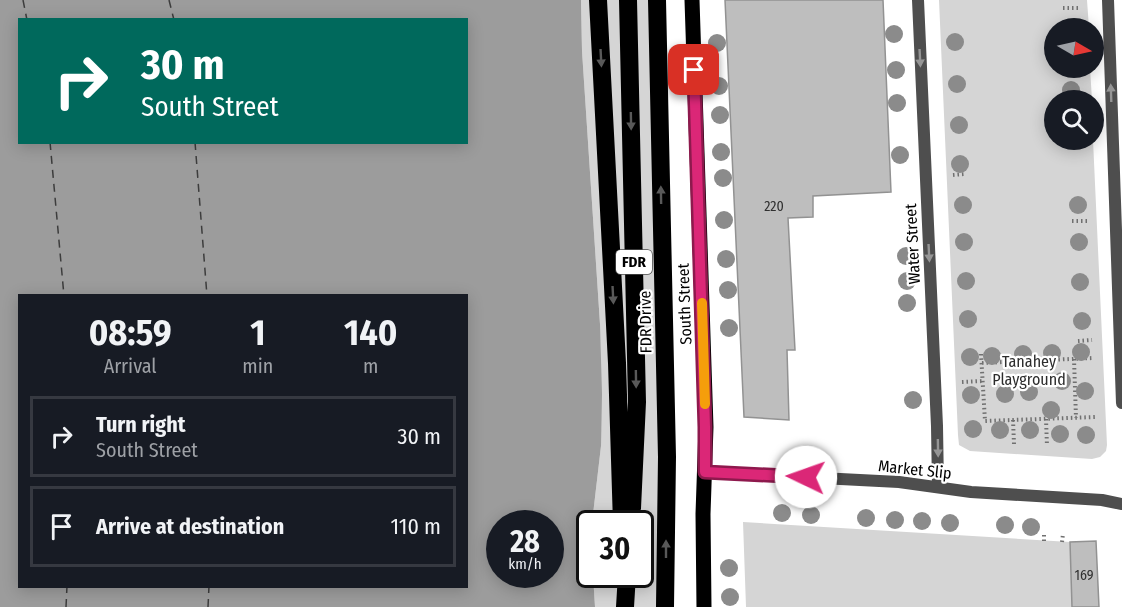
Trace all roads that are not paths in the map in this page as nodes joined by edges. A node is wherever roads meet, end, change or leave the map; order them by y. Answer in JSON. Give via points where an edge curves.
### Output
{"nodes":[{"id":1,"x":598,"y":0,"type":"edge"},
{"id":2,"x":628,"y":0,"type":"edge"},
{"id":3,"x":657,"y":0,"type":"edge"},
{"id":4,"x":692,"y":0,"type":"edge"},
{"id":5,"x":918,"y":0,"type":"edge"},
{"id":6,"x":1108,"y":0,"type":"edge"},
{"id":7,"x":1122,"y":403,"type":"edge"},
{"id":8,"x":705,"y":472,"type":"junction"},
{"id":9,"x":938,"y":487,"type":"junction"},
{"id":10,"x":1122,"y":504,"type":"edge"},
{"id":11,"x":622,"y":510,"type":"edge"},
{"id":12,"x":632,"y":510,"type":"edge"},
{"id":13,"x":665,"y":607,"type":"edge"},
{"id":14,"x":704,"y":607,"type":"edge"}],
"edges":[{"from":1,"to":11,"type":"highway","one_way":true},
{"from":2,"to":12,"type":"highway","name":"FDR Drive","number":"FDR","one_way":true,"via":[[637,402]]},
{"from":13,"to":3,"type":"highway","name":"FDR Drive","number":"FDR","one_way":true,"via":[[666,445]]},
{"from":4,"to":8,"type":"main road","name":"South Street"},
{"from":5,"to":9,"type":"street","name":"Water Street","one_way":true},
{"from":7,"to":6,"type":"street","one_way":true},
{"from":8,"to":9,"type":"street","name":"Market Slip"},
{"from":8,"to":14,"type":"main road","name":"South Street"},
{"from":9,"to":10,"type":"street","name":"Market Slip"}]}
